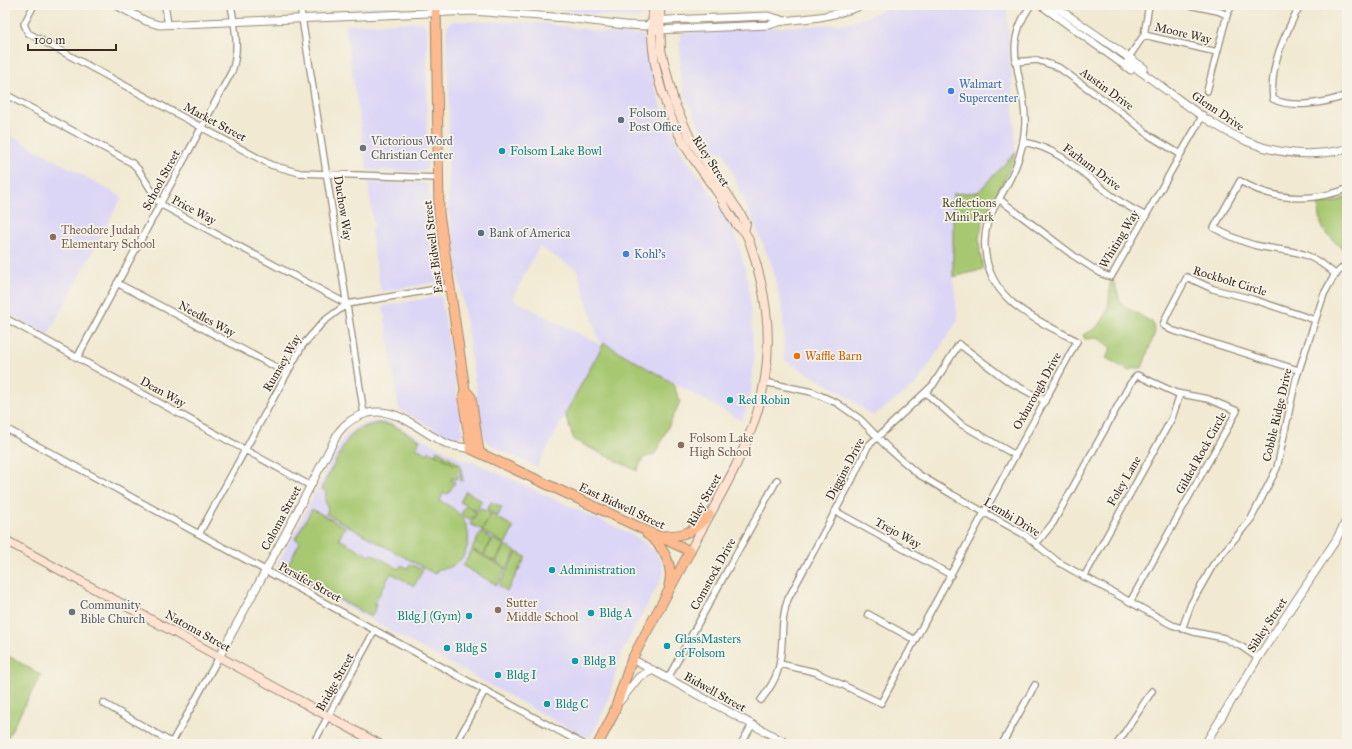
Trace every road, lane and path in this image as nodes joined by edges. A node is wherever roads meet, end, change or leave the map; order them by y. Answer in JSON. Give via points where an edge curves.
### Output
{"nodes":[{"id":1,"x":34,"y":5,"type":"edge"},
{"id":2,"x":116,"y":5,"type":"edge"},
{"id":3,"x":165,"y":5,"type":"edge"},
{"id":4,"x":231,"y":5,"type":"edge"},
{"id":5,"x":300,"y":5,"type":"edge"},
{"id":6,"x":653,"y":5,"type":"edge"},
{"id":7,"x":660,"y":5,"type":"edge"},
{"id":8,"x":864,"y":5,"type":"edge"},
{"id":9,"x":1031,"y":5,"type":"edge"},
{"id":10,"x":1041,"y":5,"type":"edge"},
{"id":11,"x":1053,"y":5,"type":"edge"},
{"id":12,"x":1149,"y":5,"type":"edge"},
{"id":13,"x":1189,"y":5,"type":"edge"},
{"id":14,"x":1232,"y":5,"type":"edge"},
{"id":15,"x":1300,"y":5,"type":"edge"},
{"id":16,"x":436,"y":9,"type":"edge"},
{"id":17,"x":1227,"y":14,"type":"junction"},
{"id":18,"x":768,"y":16,"type":"junction"},
{"id":19,"x":302,"y":18,"type":"junction"},
{"id":20,"x":782,"y":20,"type":"junction"},
{"id":21,"x":234,"y":22,"type":"junction"},
{"id":22,"x":168,"y":25,"type":"junction"},
{"id":23,"x":654,"y":26,"type":"junction"},
{"id":24,"x":737,"y":26,"type":"junction"},
{"id":25,"x":1144,"y":35,"type":"junction"},
{"id":26,"x":1217,"y":52,"type":"junction"},
{"id":27,"x":1129,"y":57,"type":"junction"},
{"id":28,"x":1015,"y":62,"type":"junction"},
{"id":29,"x":1152,"y":79,"type":"junction"},
{"id":30,"x":1207,"y":91,"type":"dead end"},
{"id":31,"x":5,"y":94,"type":"edge"},
{"id":32,"x":1347,"y":95,"type":"edge"},
{"id":33,"x":1203,"y":116,"type":"junction"},
{"id":34,"x":202,"y":127,"type":"junction"},
{"id":35,"x":1023,"y":142,"type":"junction"},
{"id":36,"x":1347,"y":149,"type":"edge"},
{"id":37,"x":1180,"y":154,"type":"junction"},
{"id":38,"x":327,"y":174,"type":"junction"},
{"id":39,"x":438,"y":178,"type":"junction"},
{"id":40,"x":707,"y":178,"type":"junction"},
{"id":41,"x":1347,"y":189,"type":"edge"},
{"id":42,"x":999,"y":199,"type":"junction"},
{"id":43,"x":160,"y":204,"type":"junction"},
{"id":44,"x":740,"y":213,"type":"junction"},
{"id":45,"x":1146,"y":216,"type":"junction"},
{"id":46,"x":744,"y":231,"type":"junction"},
{"id":47,"x":1347,"y":263,"type":"edge"},
{"id":48,"x":1336,"y":274,"type":"junction"},
{"id":49,"x":117,"y":283,"type":"junction"},
{"id":50,"x":449,"y":287,"type":"junction"},
{"id":51,"x":347,"y":304,"type":"junction"},
{"id":52,"x":5,"y":318,"type":"edge"},
{"id":53,"x":1315,"y":320,"type":"junction"},
{"id":54,"x":77,"y":358,"type":"junction"},
{"id":55,"x":1298,"y":370,"type":"junction"},
{"id":56,"x":287,"y":373,"type":"junction"},
{"id":57,"x":764,"y":382,"type":"junction"},
{"id":58,"x":926,"y":392,"type":"junction"},
{"id":59,"x":1180,"y":394,"type":"junction"},
{"id":60,"x":1044,"y":400,"type":"junction"},
{"id":61,"x":364,"y":414,"type":"junction"},
{"id":62,"x":5,"y":428,"type":"edge"},
{"id":63,"x":876,"y":436,"type":"junction"},
{"id":64,"x":245,"y":449,"type":"junction"},
{"id":65,"x":475,"y":450,"type":"junction"},
{"id":66,"x":1015,"y":456,"type":"junction"},
{"id":67,"x":777,"y":480,"type":"dead end"},
{"id":68,"x":311,"y":486,"type":"junction"},
{"id":69,"x":835,"y":511,"type":"junction"},
{"id":70,"x":985,"y":513,"type":"junction"},
{"id":71,"x":709,"y":515,"type":"junction"},
{"id":72,"x":1347,"y":519,"type":"edge"},
{"id":73,"x":634,"y":525,"type":"junction"},
{"id":74,"x":199,"y":534,"type":"junction"},
{"id":75,"x":659,"y":536,"type":"junction"},
{"id":76,"x":5,"y":540,"type":"edge"},
{"id":77,"x":1036,"y":544,"type":"junction"},
{"id":78,"x":690,"y":551,"type":"junction"},
{"id":79,"x":266,"y":570,"type":"junction"},
{"id":80,"x":951,"y":575,"type":"junction"},
{"id":81,"x":1084,"y":577,"type":"junction"},
{"id":82,"x":663,"y":600,"type":"junction"},
{"id":83,"x":1130,"y":602,"type":"junction"},
{"id":84,"x":868,"y":614,"type":"dead end"},
{"id":85,"x":1182,"y":629,"type":"junction"},
{"id":86,"x":376,"y":630,"type":"junction"},
{"id":87,"x":915,"y":640,"type":"junction"},
{"id":88,"x":219,"y":656,"type":"junction"},
{"id":89,"x":1258,"y":658,"type":"junction"},
{"id":90,"x":632,"y":659,"type":"junction"},
{"id":91,"x":780,"y":664,"type":"junction"},
{"id":92,"x":654,"y":670,"type":"junction"},
{"id":93,"x":668,"y":678,"type":"junction"},
{"id":94,"x":1035,"y":685,"type":"dead end"},
{"id":95,"x":485,"y":690,"type":"junction"},
{"id":96,"x":1152,"y":691,"type":"dead end"},
{"id":97,"x":761,"y":700,"type":"dead end"},
{"id":98,"x":103,"y":703,"type":"dead end"},
{"id":99,"x":616,"y":706,"type":"junction"},
{"id":100,"x":328,"y":716,"type":"junction"},
{"id":101,"x":752,"y":725,"type":"junction"},
{"id":102,"x":172,"y":744,"type":"edge"},
{"id":103,"x":313,"y":744,"type":"edge"},
{"id":104,"x":379,"y":744,"type":"edge"},
{"id":105,"x":456,"y":744,"type":"edge"},
{"id":106,"x":583,"y":744,"type":"edge"},
{"id":107,"x":598,"y":744,"type":"edge"},
{"id":108,"x":741,"y":744,"type":"edge"},
{"id":109,"x":788,"y":744,"type":"edge"},
{"id":110,"x":1002,"y":744,"type":"edge"},
{"id":111,"x":1117,"y":744,"type":"edge"},
{"id":112,"x":1205,"y":744,"type":"edge"}],
"edges":[{"from":1,"to":34,"type":"street","name":"Market Street","via":[[24,24],[28,32]]},
{"from":2,"to":22,"type":"street","via":[[150,23]]},
{"from":3,"to":22,"type":"street"},
{"from":4,"to":21,"type":"street","name":"School Street"},
{"from":5,"to":19,"type":"street","name":"Duchow Way"},
{"from":6,"to":23,"type":"main road","name":"Riley Street"},
{"from":7,"to":23,"type":"main road","name":"Riley Street"},
{"from":8,"to":20,"type":"street","via":[[828,16]]},
{"from":9,"to":28,"type":"street","name":"Oxburough Drive","via":[[1017,33]]},
{"from":10,"to":29,"type":"street","name":"Glenn Drive","via":[[1143,79]]},
{"from":11,"to":27,"type":"street"},
{"from":12,"to":25,"type":"street"},
{"from":13,"to":17,"type":"street"},
{"from":14,"to":17,"type":"street"},
{"from":15,"to":32,"type":"street","via":[[1278,51],[1272,88],[1273,99],[1281,104],[1316,103],[1329,102]]},
{"from":16,"to":19,"type":"street"},
{"from":16,"to":23,"type":"street"},
{"from":16,"to":39,"type":"main road","name":"East Bidwell Street"},
{"from":17,"to":26,"type":"street"},
{"from":18,"to":20,"type":"street"},
{"from":18,"to":23,"type":"street"},
{"from":18,"to":24,"type":"street","via":[[760,21],[742,22]]},
{"from":19,"to":21,"type":"street"},
{"from":19,"to":38,"type":"street","name":"Duchow Way"},
{"from":20,"to":24,"type":"street","via":[[769,25]]},
{"from":21,"to":22,"type":"street"},
{"from":21,"to":34,"type":"street","name":"School Street","via":[[237,42],[235,63]]},
{"from":23,"to":24,"type":"street"},
{"from":23,"to":40,"type":"main road","name":"Riley Street","via":[[658,75],[669,112],[684,144]]},
{"from":23,"to":44,"type":"main road","name":"Riley Street","via":[[679,115],[698,152],[718,177]]},
{"from":25,"to":26,"type":"street","name":"Moore Way"},
{"from":25,"to":27,"type":"street"},
{"from":26,"to":30,"type":"street"},
{"from":27,"to":29,"type":"street","via":[[1130,64]]},
{"from":28,"to":35,"type":"street","name":"Oxburough Drive","via":[[1024,102]]},
{"from":28,"to":37,"type":"street","name":"Austin Drive","via":[[1036,60],[1058,67],[1150,136]]},
{"from":29,"to":33,"type":"street","name":"Glenn Drive"},
{"from":31,"to":43,"type":"street","name":"Price Way","via":[[132,162]]},
{"from":33,"to":36,"type":"street","name":"Glenn Drive","via":[[1238,139],[1278,151],[1308,154]]},
{"from":33,"to":37,"type":"street","name":"Whiting Way"},
{"from":34,"to":38,"type":"street","name":"Market Street","via":[[281,168],[300,173]]},
{"from":34,"to":43,"type":"street","name":"School Street"},
{"from":35,"to":42,"type":"street","name":"Oxburough Drive","via":[[1016,168]]},
{"from":35,"to":45,"type":"street","name":"Farham Drive","via":[[1056,152],[1119,201]]},
{"from":37,"to":45,"type":"street","name":"Whiting Way"},
{"from":38,"to":39,"type":"street","name":"Market Street"},
{"from":38,"to":51,"type":"street","name":"Duchow Way"},
{"from":39,"to":50,"type":"main road","name":"East Bidwell Street","via":[[440,228]]},
{"from":40,"to":44,"type":"main road","via":[[717,184],[733,210]]},
{"from":40,"to":46,"type":"main road","name":"Riley Street","via":[[737,226]]},
{"from":41,"to":48,"type":"street","via":[[1321,196],[1291,198],[1266,193],[1240,181],[1214,228],[1252,244],[1309,255]]},
{"from":42,"to":45,"type":"street","name":"Whiting Way","via":[[1074,256],[1111,277]]},
{"from":42,"to":60,"type":"street","name":"Oxburough Drive","via":[[988,222],[985,242],[987,262],[994,281],[1006,298],[1018,308],[1077,341]]},
{"from":43,"to":49,"type":"street","name":"School Street"},
{"from":43,"to":51,"type":"street","name":"Price Way"},
{"from":44,"to":46,"type":"main road","name":"Riley Street","via":[[746,224]]},
{"from":46,"to":57,"type":"main road","name":"Riley Street","via":[[758,271],[766,309],[768,347]]},
{"from":47,"to":48,"type":"street","name":"Cobble Ridge Drive"},
{"from":48,"to":53,"type":"street","name":"Cobble Ridge Drive","via":[[1324,294]]},
{"from":49,"to":54,"type":"street","name":"School Street"},
{"from":49,"to":56,"type":"street","name":"Needles Way"},
{"from":50,"to":51,"type":"street","name":"Rumsey Way"},
{"from":50,"to":65,"type":"main road","name":"East Bidwell Street","via":[[465,390],[471,397]]},
{"from":51,"to":56,"type":"street","name":"Rumsey Way","via":[[315,330],[302,346]]},
{"from":51,"to":61,"type":"street","name":"Duchow Way"},
{"from":52,"to":54,"type":"street","name":"Dean Way"},
{"from":53,"to":55,"type":"street","name":"Cobble Ridge Drive"},
{"from":53,"to":55,"type":"street","name":"Rockbolt Circle","via":[[1213,289],[1187,277],[1163,325],[1171,330]]},
{"from":54,"to":64,"type":"street","name":"Dean Way"},
{"from":55,"to":85,"type":"street","name":"Cobble Ridge Drive","via":[[1277,468],[1251,519],[1212,565],[1191,604]]},
{"from":56,"to":64,"type":"street","name":"Rumsey Way"},
{"from":57,"to":63,"type":"street","name":"Lembi Drive","via":[[798,388],[825,397],[849,411]]},
{"from":57,"to":71,"type":"main road","name":"Riley Street","via":[[756,420],[747,444]]},
{"from":58,"to":60,"type":"street","name":"Diggins Drive","via":[[940,376],[959,344],[1008,380]]},
{"from":58,"to":63,"type":"street","name":"Diggins Drive"},
{"from":58,"to":66,"type":"street","via":[[961,424]]},
{"from":59,"to":77,"type":"street","name":"Gilded Rock Circle","via":[[1137,375],[1052,523]]},
{"from":59,"to":81,"type":"street","name":"Foley Lane","via":[[1172,418]]},
{"from":59,"to":83,"type":"street","name":"Gilded Rock Circle","via":[[1208,399],[1237,411]]},
{"from":60,"to":66,"type":"street","name":"Oxburough Drive"},
{"from":61,"to":65,"type":"street","name":"Coloma Street","via":[[394,414],[450,445]]},
{"from":61,"to":68,"type":"street","name":"Coloma Street","via":[[353,419],[338,433]]},
{"from":62,"to":74,"type":"street","name":"Persifer Street"},
{"from":63,"to":69,"type":"street","name":"Diggins Drive","via":[[863,454]]},
{"from":63,"to":70,"type":"street","name":"Lembi Drive","via":[[918,474]]},
{"from":64,"to":68,"type":"street","name":"Dean Way"},
{"from":64,"to":74,"type":"street","name":"Rumsey Way"},
{"from":65,"to":73,"type":"main road","name":"East Bidwell Street"},
{"from":66,"to":70,"type":"street","name":"Oxburough Drive"},
{"from":67,"to":93,"type":"street","name":"Comstock Drive"},
{"from":68,"to":79,"type":"street","name":"Coloma Street"},
{"from":69,"to":80,"type":"street","name":"Trejo Way"},
{"from":69,"to":91,"type":"street","name":"Diggins Drive","via":[[785,606]]},
{"from":70,"to":77,"type":"street","name":"Lembi Drive"},
{"from":70,"to":80,"type":"street","name":"Oxburough Drive"},
{"from":71,"to":75,"type":"main road","via":[[689,533],[680,536]]},
{"from":71,"to":78,"type":"main road","name":"Riley Street"},
{"from":72,"to":89,"type":"street","name":"Sibley Street","via":[[1336,540]]},
{"from":73,"to":75,"type":"main road","name":"East Bidwell Street"},
{"from":73,"to":82,"type":"main road","via":[[650,536],[669,563],[671,576]]},
{"from":74,"to":79,"type":"street","name":"Persifer Street"},
{"from":75,"to":78,"type":"main road","name":"East Bidwell Street"},
{"from":76,"to":88,"type":"main road","name":"Natoma Street"},
{"from":77,"to":81,"type":"street","name":"Lembi Drive","via":[[1058,562]]},
{"from":78,"to":82,"type":"main road","name":"Riley Street"},
{"from":79,"to":86,"type":"street","name":"Persifer Street"},
{"from":79,"to":88,"type":"street","name":"Coloma Street"},
{"from":80,"to":87,"type":"street","name":"Oxburough Drive"},
{"from":81,"to":83,"type":"street","name":"Lembi Drive"},
{"from":82,"to":90,"type":"main road","name":"Riley Street"},
{"from":83,"to":85,"type":"street","name":"Lembi Drive"},
{"from":84,"to":87,"type":"street"},
{"from":85,"to":89,"type":"street","name":"Lembi Drive","via":[[1224,638]]},
{"from":86,"to":95,"type":"street","name":"Persifer Street"},
{"from":86,"to":100,"type":"street","name":"Bridge Street"},
{"from":87,"to":91,"type":"street","name":"Oxburough Drive","via":[[881,702],[815,672]]},
{"from":88,"to":100,"type":"main road","name":"Natoma Street"},
{"from":88,"to":102,"type":"street","name":"Coloma Street"},
{"from":89,"to":112,"type":"street","name":"Sibley Street"},
{"from":90,"to":92,"type":"street","name":"Bidwell Street"},
{"from":90,"to":99,"type":"main road","name":"Riley Street"},
{"from":91,"to":97,"type":"street","name":"Diggins Drive","via":[[775,678]]},
{"from":92,"to":93,"type":"street","name":"Bidwell Street"},
{"from":92,"to":99,"type":"street","via":[[639,677]]},
{"from":93,"to":101,"type":"street","name":"Bidwell Street"},
{"from":94,"to":110,"type":"street"},
{"from":95,"to":105,"type":"street"},
{"from":95,"to":106,"type":"street","name":"Persifer Street"},
{"from":96,"to":111,"type":"street"},
{"from":98,"to":102,"type":"street"},
{"from":99,"to":107,"type":"main road","name":"Riley Street"},
{"from":100,"to":103,"type":"street","name":"Bridge Street"},
{"from":100,"to":104,"type":"main road","name":"Natoma Street"},
{"from":101,"to":108,"type":"street"},
{"from":101,"to":109,"type":"street","name":"Bidwell Street"}]}
